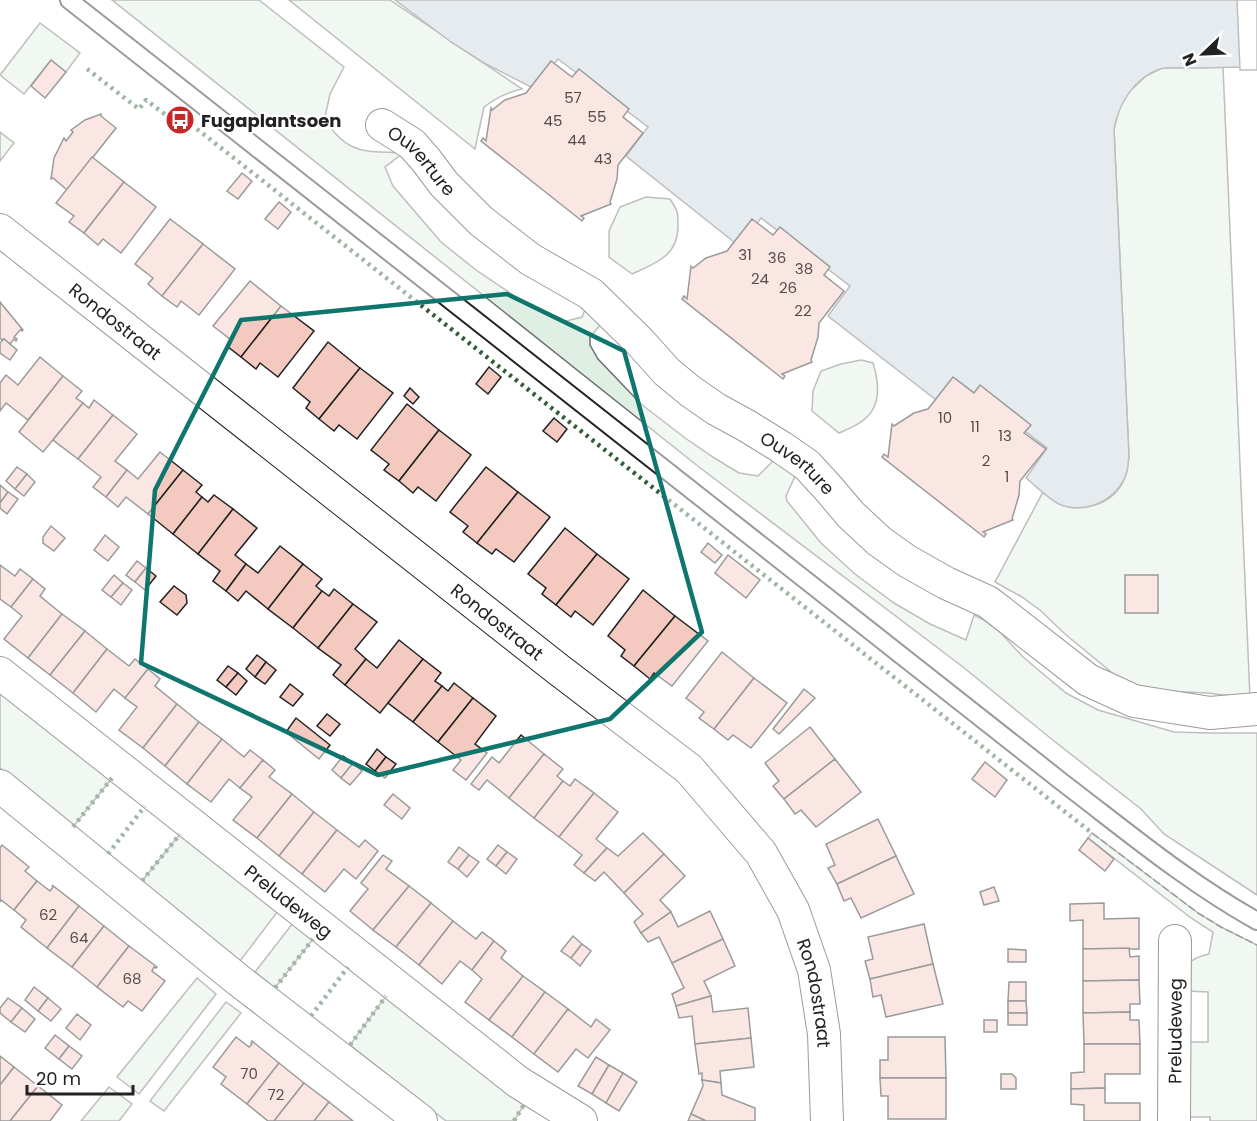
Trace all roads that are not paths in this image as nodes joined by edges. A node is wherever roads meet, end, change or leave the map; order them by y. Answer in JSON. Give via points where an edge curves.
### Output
{"nodes":[{"id":1,"x":69,"y":0,"type":"edge"},
{"id":2,"x":382,"y":125,"type":"dead end"},
{"id":3,"x":0,"y":230,"type":"edge"},
{"id":4,"x":0,"y":673,"type":"edge"},
{"id":5,"x":1257,"y":709,"type":"edge"},
{"id":6,"x":0,"y":786,"type":"edge"},
{"id":7,"x":1257,"y":921,"type":"edge"},
{"id":8,"x":1175,"y":941,"type":"dead end"},
{"id":9,"x":421,"y":1121,"type":"edge"},
{"id":10,"x":581,"y":1121,"type":"edge"},
{"id":11,"x":827,"y":1121,"type":"edge"},
{"id":12,"x":1174,"y":1121,"type":"edge"}],
"edges":[{"from":1,"to":7,"type":"lane","via":[[1062,782],[1168,863]]},
{"from":2,"to":5,"type":"street","name":"Ouverture","via":[[412,144],[481,221],[530,259],[591,294],[690,391],[807,465],[850,515],[907,561],[988,602],[1088,681],[1134,701],[1210,713]]},
{"from":3,"to":11,"type":"street","name":"Rondostraat","via":[[689,769],[761,853],[793,910],[814,970],[825,1034]]},
{"from":4,"to":10,"type":"street","name":"Preludeweg","via":[[518,1082]]},
{"from":6,"to":9,"type":"street","via":[[237,979]]},
{"from":8,"to":12,"type":"street","name":"Preludeweg"}]}
